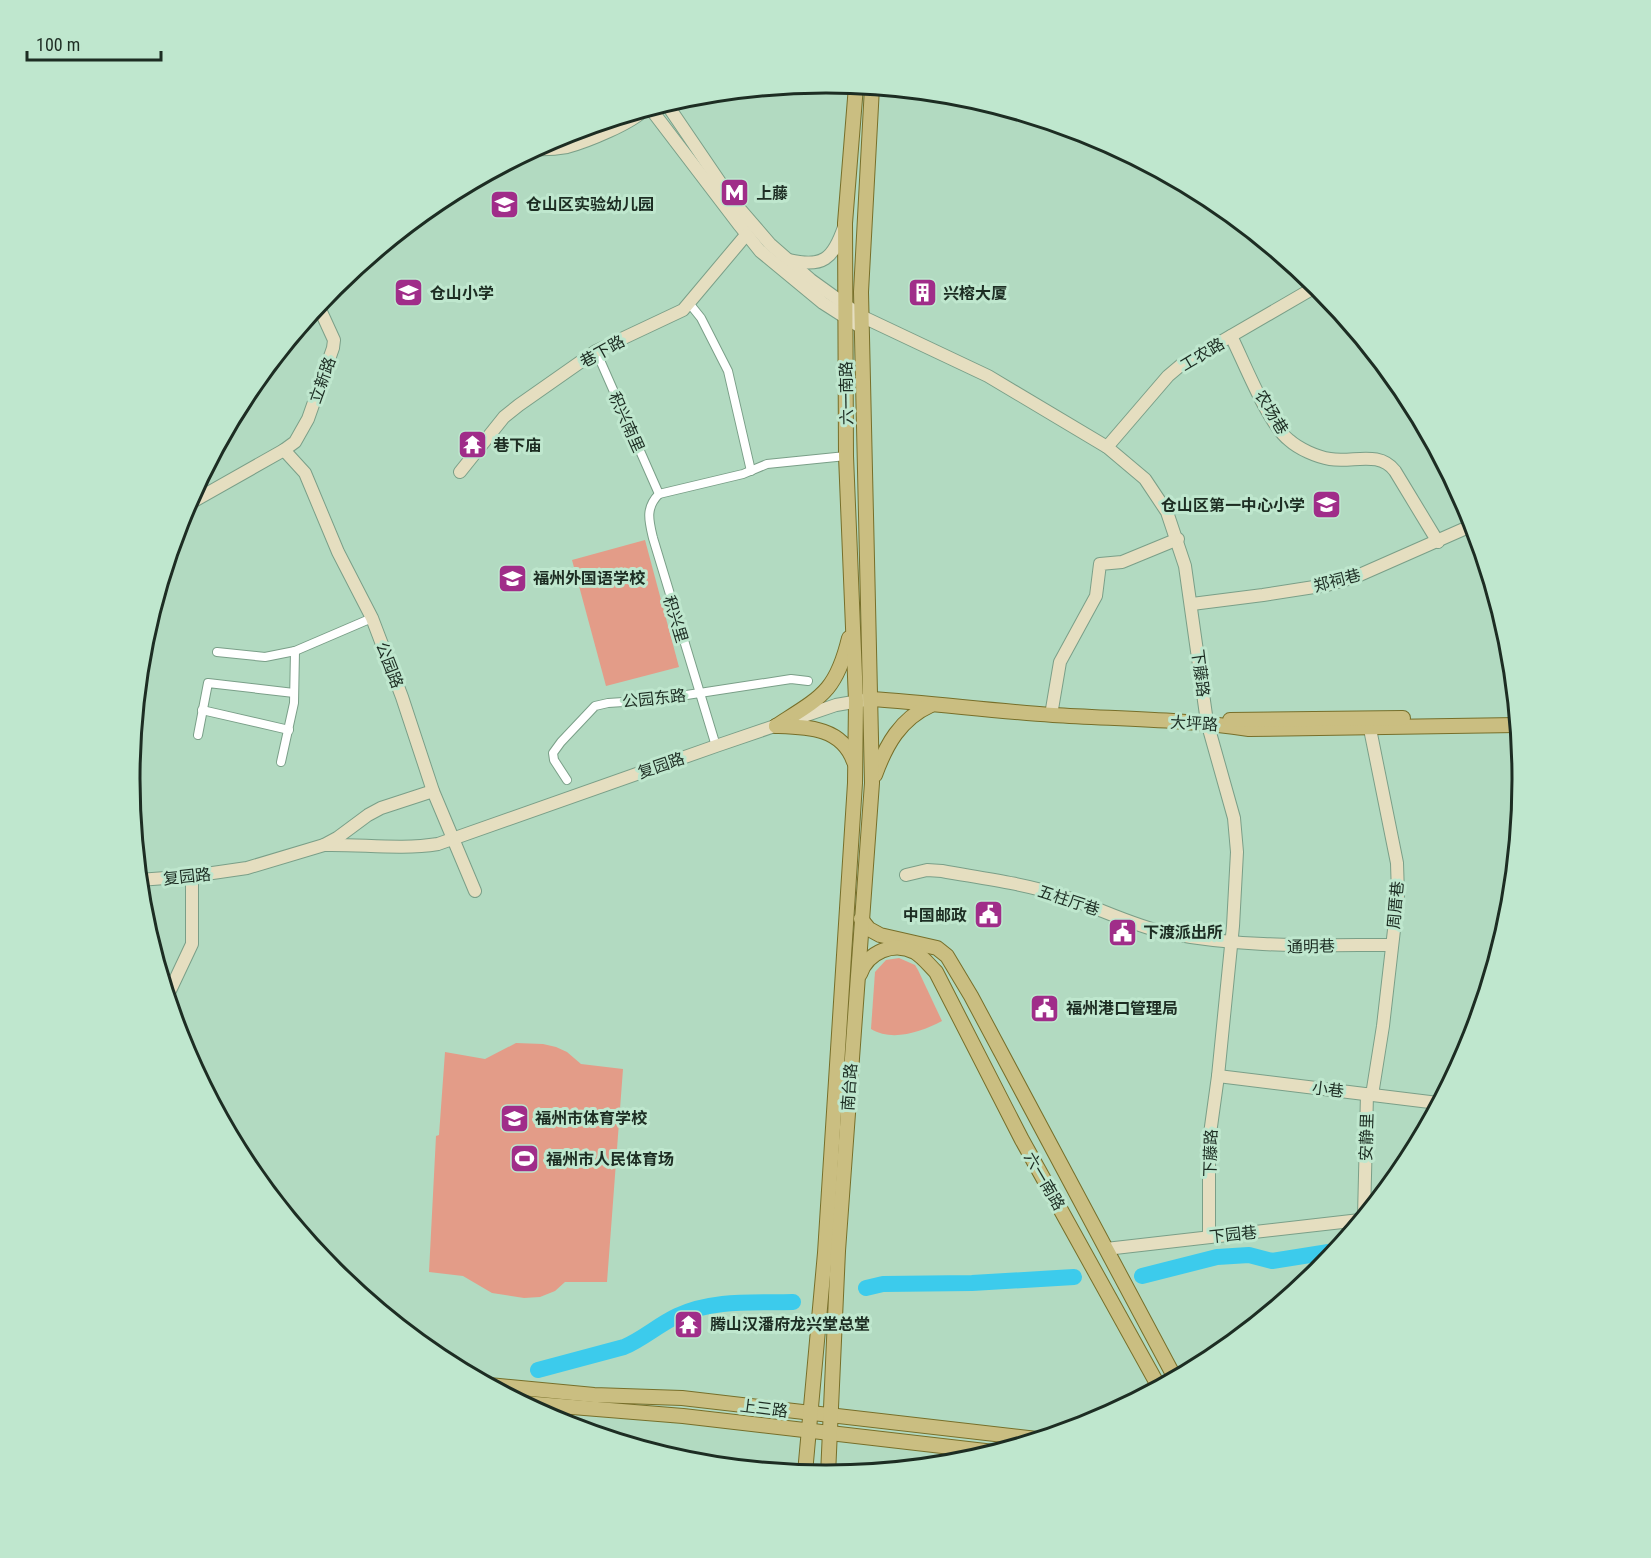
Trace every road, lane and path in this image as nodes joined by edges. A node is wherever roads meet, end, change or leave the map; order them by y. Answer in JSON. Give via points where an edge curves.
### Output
{"nodes":[{"id":1,"x":855,"y":94,"type":"edge"},
{"id":2,"x":872,"y":94,"type":"edge"},
{"id":3,"x":671,"y":111,"type":"edge"},
{"id":4,"x":655,"y":114,"type":"edge"},
{"id":5,"x":625,"y":123,"type":"edge"},
{"id":6,"x":556,"y":148,"type":"edge"},
{"id":7,"x":845,"y":223,"type":"junction"},
{"id":8,"x":746,"y":235,"type":"junction"},
{"id":9,"x":788,"y":260,"type":"junction"},
{"id":10,"x":1308,"y":291,"type":"edge"},
{"id":11,"x":689,"y":303,"type":"junction"},
{"id":12,"x":845,"y":303,"type":"junction"},
{"id":13,"x":322,"y":314,"type":"edge"},
{"id":14,"x":846,"y":318,"type":"junction"},
{"id":15,"x":861,"y":322,"type":"junction"},
{"id":16,"x":1231,"y":336,"type":"junction"},
{"id":17,"x":596,"y":351,"type":"junction"},
{"id":18,"x":1107,"y":447,"type":"junction"},
{"id":19,"x":284,"y":450,"type":"junction"},
{"id":20,"x":846,"y":456,"type":"junction"},
{"id":21,"x":751,"y":471,"type":"junction"},
{"id":22,"x":460,"y":472,"type":"dead end"},
{"id":23,"x":658,"y":494,"type":"junction"},
{"id":24,"x":200,"y":498,"type":"edge"},
{"id":25,"x":1464,"y":529,"type":"edge"},
{"id":26,"x":1178,"y":539,"type":"junction"},
{"id":27,"x":1438,"y":542,"type":"junction"},
{"id":28,"x":1192,"y":604,"type":"junction"},
{"id":29,"x":372,"y":618,"type":"junction"},
{"id":30,"x":853,"y":621,"type":"junction"},
{"id":31,"x":295,"y":651,"type":"junction"},
{"id":32,"x":217,"y":652,"type":"dead end"},
{"id":33,"x":808,"y":681,"type":"dead end"},
{"id":34,"x":294,"y":693,"type":"junction"},
{"id":35,"x":698,"y":693,"type":"junction"},
{"id":36,"x":871,"y":699,"type":"junction"},
{"id":37,"x":856,"y":701,"type":"junction"},
{"id":38,"x":931,"y":705,"type":"junction"},
{"id":39,"x":202,"y":710,"type":"junction"},
{"id":40,"x":1051,"y":715,"type":"junction"},
{"id":41,"x":1509,"y":717,"type":"edge"},
{"id":42,"x":1207,"y":722,"type":"junction"},
{"id":43,"x":1368,"y":723,"type":"junction"},
{"id":44,"x":1509,"y":725,"type":"edge"},
{"id":45,"x":776,"y":726,"type":"junction"},
{"id":46,"x":288,"y":729,"type":"junction"},
{"id":47,"x":198,"y":735,"type":"dead end"},
{"id":48,"x":716,"y":746,"type":"junction"},
{"id":49,"x":281,"y":762,"type":"dead end"},
{"id":50,"x":855,"y":768,"type":"junction"},
{"id":51,"x":567,"y":780,"type":"dead end"},
{"id":52,"x":872,"y":783,"type":"junction"},
{"id":53,"x":433,"y":791,"type":"junction"},
{"id":54,"x":454,"y":838,"type":"junction"},
{"id":55,"x":324,"y":845,"type":"junction"},
{"id":56,"x":906,"y":875,"type":"dead end"},
{"id":57,"x":192,"y":876,"type":"junction"},
{"id":58,"x":147,"y":879,"type":"edge"},
{"id":59,"x":475,"y":891,"type":"dead end"},
{"id":60,"x":861,"y":919,"type":"junction"},
{"id":61,"x":1231,"y":942,"type":"junction"},
{"id":62,"x":1391,"y":945,"type":"junction"},
{"id":63,"x":172,"y":986,"type":"edge"},
{"id":64,"x":855,"y":987,"type":"junction"},
{"id":65,"x":1218,"y":1076,"type":"junction"},
{"id":66,"x":1370,"y":1094,"type":"junction"},
{"id":67,"x":1430,"y":1102,"type":"edge"},
{"id":68,"x":1365,"y":1203,"type":"edge"},
{"id":69,"x":1349,"y":1221,"type":"edge"},
{"id":70,"x":1209,"y":1237,"type":"junction"},
{"id":71,"x":1106,"y":1249,"type":"junction"},
{"id":72,"x":1171,"y":1371,"type":"edge"},
{"id":73,"x":1155,"y":1380,"type":"edge"},
{"id":74,"x":508,"y":1387,"type":"edge"},
{"id":75,"x":556,"y":1410,"type":"edge"},
{"id":76,"x":810,"y":1413,"type":"junction"},
{"id":77,"x":830,"y":1416,"type":"junction"},
{"id":78,"x":808,"y":1431,"type":"junction"},
{"id":79,"x":829,"y":1434,"type":"junction"},
{"id":80,"x":1019,"y":1437,"type":"edge"},
{"id":81,"x":970,"y":1449,"type":"edge"},
{"id":82,"x":806,"y":1465,"type":"edge"},
{"id":83,"x":828,"y":1465,"type":"edge"}],
"edges":[{"from":1,"to":7,"type":"main road","name":"六一南路"},
{"from":2,"to":15,"type":"main road","name":"六一南路"},
{"from":3,"to":9,"type":"street","via":[[732,200]]},
{"from":4,"to":8,"type":"street"},
{"from":5,"to":6,"type":"street","via":[[578,144]]},
{"from":7,"to":9,"type":"street","via":[[827,258],[809,263]]},
{"from":7,"to":12,"type":"main road","name":"六一南路"},
{"from":8,"to":11,"type":"street","name":"巷下路"},
{"from":8,"to":14,"type":"street","via":[[776,266]]},
{"from":9,"to":12,"type":"street"},
{"from":10,"to":16,"type":"street","name":"工农路"},
{"from":11,"to":17,"type":"street","name":"巷下路","via":[[680,312]]},
{"from":11,"to":21,"type":"street","via":[[728,371]]},
{"from":12,"to":14,"type":"main road","name":"六一南路"},
{"from":12,"to":15,"type":"street"},
{"from":13,"to":19,"type":"street","name":"立新路","via":[[334,340],[333,348],[308,419],[295,442]]},
{"from":14,"to":15,"type":"street"},
{"from":14,"to":20,"type":"main road","name":"六一南路"},
{"from":15,"to":18,"type":"street","name":"下藤路","via":[[988,376]]},
{"from":15,"to":36,"type":"main road","name":"六一南路"},
{"from":16,"to":18,"type":"street","name":"工农路","via":[[1174,370]]},
{"from":16,"to":27,"type":"street","name":"农场巷","via":[[1274,422],[1287,439],[1327,459],[1372,459],[1388,464]]},
{"from":17,"to":22,"type":"street","name":"巷下路","via":[[508,413]]},
{"from":17,"to":23,"type":"street","name":"积兴南里"},
{"from":18,"to":26,"type":"street","name":"下藤路","via":[[1151,486]]},
{"from":19,"to":24,"type":"street","name":"立新路"},
{"from":19,"to":29,"type":"street","name":"公园路","via":[[305,473],[338,552]]},
{"from":20,"to":21,"type":"street","via":[[767,464]]},
{"from":20,"to":30,"type":"main road","name":"六一南路"},
{"from":21,"to":23,"type":"street"},
{"from":23,"to":35,"type":"street","name":"积兴里","via":[[650,506],[649,520]]},
{"from":25,"to":27,"type":"street","name":"郑祠巷"},
{"from":26,"to":28,"type":"street","name":"下藤路"},
{"from":26,"to":40,"type":"street","via":[[1122,562],[1100,564],[1096,596],[1060,662]]},
{"from":27,"to":28,"type":"street","name":"郑祠巷","via":[[1337,582]]},
{"from":28,"to":42,"type":"street","name":"下藤路"},
{"from":29,"to":31,"type":"street"},
{"from":29,"to":53,"type":"street","name":"公园路"},
{"from":30,"to":37,"type":"main road","name":"六一南路"},
{"from":30,"to":45,"type":"main road","via":[[833,682],[813,702]]},
{"from":31,"to":32,"type":"street","via":[[265,657]]},
{"from":31,"to":34,"type":"street"},
{"from":33,"to":35,"type":"street","name":"公园东路","via":[[791,679]]},
{"from":34,"to":39,"type":"street","via":[[208,682]]},
{"from":34,"to":46,"type":"street"},
{"from":35,"to":48,"type":"street","name":"积兴里"},
{"from":35,"to":51,"type":"street","name":"公园东路","via":[[595,706],[553,753]]},
{"from":36,"to":37,"type":"street","name":"复园路"},
{"from":36,"to":38,"type":"main road","name":"大坪路"},
{"from":36,"to":52,"type":"main road","name":"南台路"},
{"from":37,"to":45,"type":"street","name":"复园路"},
{"from":37,"to":50,"type":"main road","name":"南台路"},
{"from":38,"to":40,"type":"main road","name":"大坪路"},
{"from":38,"to":52,"type":"main road","via":[[897,730]]},
{"from":39,"to":46,"type":"street"},
{"from":39,"to":47,"type":"street"},
{"from":40,"to":42,"type":"main road","name":"大坪路"},
{"from":41,"to":43,"type":"main road"},
{"from":42,"to":43,"type":"main road","name":"大坪路","via":[[1246,719]]},
{"from":42,"to":61,"type":"street","name":"下藤路","via":[[1236,830],[1237,880]]},
{"from":43,"to":44,"type":"main road"},
{"from":43,"to":62,"type":"street","name":"周厝巷","via":[[1397,863]]},
{"from":45,"to":48,"type":"street","name":"复园路"},
{"from":45,"to":50,"type":"main road","via":[[809,727],[833,735],[851,754]]},
{"from":46,"to":49,"type":"street"},
{"from":48,"to":54,"type":"street","name":"复园路"},
{"from":50,"to":76,"type":"main road","name":"南台路","via":[[825,1253]]},
{"from":52,"to":60,"type":"main road","name":"南台路"},
{"from":53,"to":54,"type":"street","name":"公园路"},
{"from":53,"to":55,"type":"street","name":"复园路","via":[[381,808]]},
{"from":54,"to":55,"type":"street","name":"复园路","via":[[417,846]]},
{"from":54,"to":59,"type":"street","name":"公园路"},
{"from":55,"to":57,"type":"street","name":"复园路","via":[[247,868]]},
{"from":56,"to":61,"type":"street","name":"五柱厅巷","via":[[942,871],[1037,889],[1154,930]]},
{"from":57,"to":58,"type":"street","name":"复园路"},
{"from":57,"to":63,"type":"street","via":[[192,944]]},
{"from":60,"to":64,"type":"main road","name":"南台路"},
{"from":60,"to":71,"type":"main road","name":"六一南路","via":[[880,935],[937,948],[947,956]]},
{"from":61,"to":62,"type":"street","name":"通明巷","via":[[1283,946]]},
{"from":61,"to":65,"type":"street","name":"下藤路"},
{"from":62,"to":66,"type":"street","name":"周厝巷","via":[[1383,1026]]},
{"from":64,"to":73,"type":"main road","name":"六一南路","via":[[868,959],[890,948],[914,952],[936,972],[1022,1140]]},
{"from":64,"to":77,"type":"main road","name":"南台路"},
{"from":65,"to":66,"type":"street","name":"小巷"},
{"from":65,"to":70,"type":"street","name":"下藤路","via":[[1209,1141]]},
{"from":66,"to":67,"type":"street","name":"小巷"},
{"from":66,"to":68,"type":"street","name":"安静里"},
{"from":69,"to":70,"type":"street","name":"下园巷"},
{"from":70,"to":71,"type":"street","name":"下园巷"},
{"from":71,"to":72,"type":"main road","name":"六一南路"},
{"from":74,"to":76,"type":"main road","name":"上三路","via":[[682,1398]]},
{"from":75,"to":78,"type":"main road","name":"上三路","via":[[683,1416]]},
{"from":76,"to":77,"type":"main road","name":"上三路"},
{"from":76,"to":78,"type":"main road","name":"南台路"},
{"from":77,"to":79,"type":"main road","name":"南台路"},
{"from":77,"to":80,"type":"main road","name":"上三路"},
{"from":78,"to":79,"type":"main road","name":"上三路"},
{"from":78,"to":82,"type":"main road","name":"南台路"},
{"from":79,"to":81,"type":"main road","name":"上三路"},
{"from":79,"to":83,"type":"main road","name":"南台路"}]}
